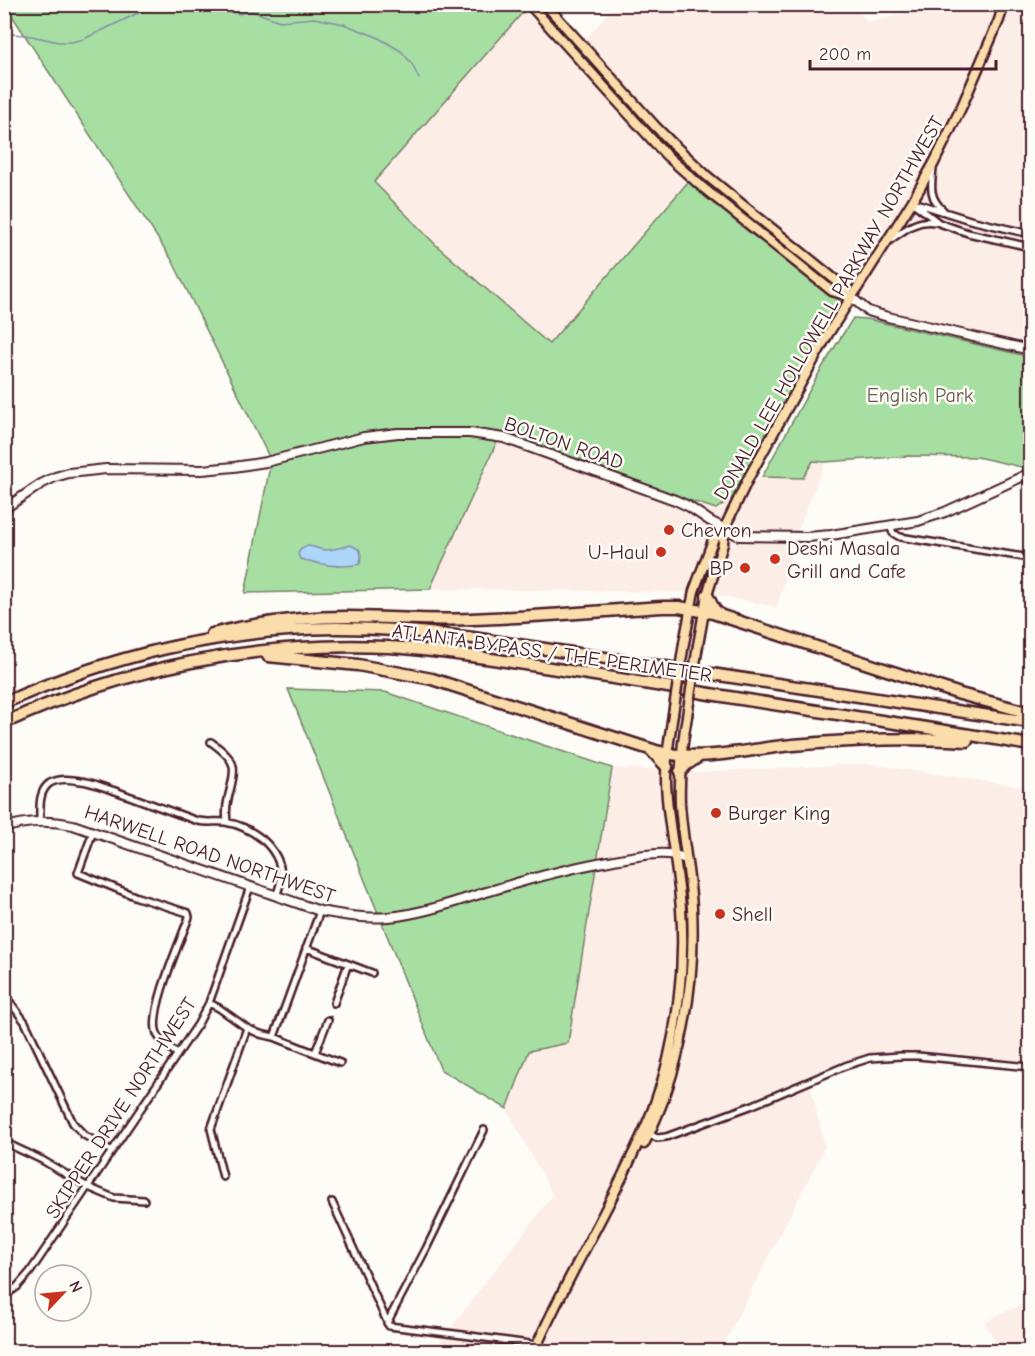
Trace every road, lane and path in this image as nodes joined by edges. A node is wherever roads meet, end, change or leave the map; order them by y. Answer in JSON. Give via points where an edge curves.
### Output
{"nodes":[{"id":1,"x":529,"y":4,"type":"edge"},
{"id":2,"x":545,"y":4,"type":"edge"},
{"id":3,"x":1004,"y":4,"type":"edge"},
{"id":4,"x":934,"y":163,"type":"junction"},
{"id":5,"x":912,"y":202,"type":"junction"},
{"id":6,"x":947,"y":213,"type":"junction"},
{"id":7,"x":939,"y":223,"type":"junction"},
{"id":8,"x":1030,"y":234,"type":"edge"},
{"id":9,"x":886,"y":244,"type":"junction"},
{"id":10,"x":1030,"y":247,"type":"edge"},
{"id":11,"x":851,"y":297,"type":"junction"},
{"id":12,"x":1030,"y":350,"type":"edge"},
{"id":13,"x":1030,"y":473,"type":"edge"},
{"id":14,"x":4,"y":509,"type":"edge"},
{"id":15,"x":890,"y":526,"type":"junction"},
{"id":16,"x":724,"y":529,"type":"junction"},
{"id":17,"x":1030,"y":558,"type":"edge"},
{"id":18,"x":707,"y":596,"type":"junction"},
{"id":19,"x":690,"y":609,"type":"junction"},
{"id":20,"x":703,"y":610,"type":"junction"},
{"id":21,"x":720,"y":615,"type":"junction"},
{"id":22,"x":159,"y":649,"type":"junction"},
{"id":23,"x":244,"y":653,"type":"junction"},
{"id":24,"x":4,"y":703,"type":"edge"},
{"id":25,"x":1030,"y":713,"type":"edge"},
{"id":26,"x":1030,"y":722,"type":"edge"},
{"id":27,"x":4,"y":723,"type":"edge"},
{"id":28,"x":211,"y":742,"type":"dead end"},
{"id":29,"x":1030,"y":745,"type":"edge"},
{"id":30,"x":649,"y":748,"type":"junction"},
{"id":31,"x":668,"y":753,"type":"junction"},
{"id":32,"x":681,"y":756,"type":"junction"},
{"id":33,"x":698,"y":757,"type":"junction"},
{"id":34,"x":667,"y":767,"type":"junction"},
{"id":35,"x":680,"y":772,"type":"junction"},
{"id":36,"x":39,"y":821,"type":"junction"},
{"id":37,"x":227,"y":822,"type":"junction"},
{"id":38,"x":4,"y":828,"type":"edge"},
{"id":39,"x":93,"y":832,"type":"junction"},
{"id":40,"x":674,"y":855,"type":"junction"},
{"id":41,"x":686,"y":859,"type":"junction"},
{"id":42,"x":250,"y":887,"type":"junction"},
{"id":43,"x":276,"y":896,"type":"junction"},
{"id":44,"x":320,"y":911,"type":"junction"},
{"id":45,"x":306,"y":948,"type":"junction"},
{"id":46,"x":348,"y":964,"type":"junction"},
{"id":47,"x":372,"y":973,"type":"dead end"},
{"id":48,"x":4,"y":994,"type":"edge"},
{"id":49,"x":334,"y":1003,"type":"dead end"},
{"id":50,"x":209,"y":1004,"type":"junction"},
{"id":51,"x":328,"y":1020,"type":"dead end"},
{"id":52,"x":247,"y":1028,"type":"junction"},
{"id":53,"x":274,"y":1036,"type":"junction"},
{"id":54,"x":315,"y":1053,"type":"junction"},
{"id":55,"x":177,"y":1054,"type":"junction"},
{"id":56,"x":340,"y":1063,"type":"dead end"},
{"id":57,"x":1030,"y":1067,"type":"edge"},
{"id":58,"x":484,"y":1130,"type":"dead end"},
{"id":59,"x":646,"y":1133,"type":"junction"},
{"id":60,"x":4,"y":1142,"type":"edge"},
{"id":61,"x":112,"y":1151,"type":"junction"},
{"id":62,"x":223,"y":1177,"type":"dead end"},
{"id":63,"x":88,"y":1187,"type":"junction"},
{"id":64,"x":144,"y":1200,"type":"dead end"},
{"id":65,"x":332,"y":1202,"type":"dead end"},
{"id":66,"x":4,"y":1296,"type":"edge"},
{"id":67,"x":387,"y":1323,"type":"junction"},
{"id":68,"x":536,"y":1348,"type":"edge"}],
"edges":[{"from":1,"to":11,"type":"main road","via":[[636,122],[701,186],[832,291]]},
{"from":2,"to":11,"type":"main road","via":[[654,126],[707,176],[838,282]]},
{"from":3,"to":4,"type":"main road","name":"DONALD LEE HOLLOWELL PARKWAY NORTHWEST"},
{"from":4,"to":5,"type":"main road","name":"DONALD LEE HOLLOWELL PARKWAY NORTHWEST"},
{"from":4,"to":6,"type":"street","via":[[931,192]]},
{"from":5,"to":6,"type":"street"},
{"from":5,"to":7,"type":"street"},
{"from":5,"to":9,"type":"main road","name":"DONALD LEE HOLLOWELL PARKWAY NORTHWEST"},
{"from":6,"to":8,"type":"street"},
{"from":7,"to":9,"type":"street","via":[[917,222]]},
{"from":7,"to":10,"type":"street"},
{"from":9,"to":11,"type":"main road","name":"DONALD LEE HOLLOWELL PARKWAY NORTHWEST"},
{"from":11,"to":12,"type":"street","via":[[868,311],[888,317]]},
{"from":11,"to":16,"type":"main road","name":"DONALD LEE HOLLOWELL PARKWAY NORTHWEST","via":[[780,419]]},
{"from":13,"to":15,"type":"street","name":"BOLTON ROAD","via":[[945,513]]},
{"from":14,"to":16,"type":"street","name":"BOLTON ROAD","via":[[55,477],[84,470],[234,467],[364,437],[470,433],[504,438],[675,500]]},
{"from":15,"to":16,"type":"street","name":"BOLTON ROAD","via":[[807,537],[739,536]]},
{"from":15,"to":17,"type":"street","via":[[900,537]]},
{"from":16,"to":18,"type":"main road","name":"DONALD LEE HOLLOWELL PARKWAY NORTHWEST"},
{"from":16,"to":19,"type":"main road","name":"DONALD LEE HOLLOWELL PARKWAY NORTHWEST","via":[[713,540]]},
{"from":18,"to":20,"type":"main road","name":"DONALD LEE HOLLOWELL PARKWAY NORTHWEST"},
{"from":18,"to":21,"type":"highway"},
{"from":19,"to":20,"type":"highway"},
{"from":19,"to":22,"type":"highway","via":[[663,607],[471,619],[293,620],[240,627]]},
{"from":19,"to":31,"type":"main road","name":"DONALD LEE HOLLOWELL PARKWAY NORTHWEST","bridge":true},
{"from":20,"to":21,"type":"highway"},
{"from":20,"to":32,"type":"main road","name":"DONALD LEE HOLLOWELL PARKWAY NORTHWEST","bridge":true},
{"from":21,"to":25,"type":"highway"},
{"from":22,"to":24,"type":"highway","name":"ATLANTA BYPASS / THE PERIMETER","via":[[85,671]]},
{"from":22,"to":26,"type":"highway","name":"ATLANTA BYPASS / THE PERIMETER","via":[[288,630],[412,631]]},
{"from":23,"to":27,"type":"highway","name":"ATLANTA BYPASS / THE PERIMETER","via":[[112,681]]},
{"from":23,"to":29,"type":"highway","name":"ATLANTA BYPASS / THE PERIMETER","via":[[343,646],[430,651]]},
{"from":23,"to":30,"type":"highway","via":[[358,665],[432,680]]},
{"from":28,"to":37,"type":"street","via":[[233,766]]},
{"from":29,"to":33,"type":"highway","via":[[893,739],[793,745]]},
{"from":30,"to":31,"type":"highway"},
{"from":30,"to":34,"type":"highway"},
{"from":31,"to":32,"type":"highway"},
{"from":31,"to":34,"type":"main road","name":"DONALD LEE HOLLOWELL PARKWAY NORTHWEST"},
{"from":32,"to":33,"type":"highway"},
{"from":32,"to":35,"type":"main road","name":"DONALD LEE HOLLOWELL PARKWAY NORTHWEST"},
{"from":33,"to":35,"type":"highway"},
{"from":34,"to":40,"type":"main road","name":"DONALD LEE HOLLOWELL PARKWAY NORTHWEST"},
{"from":35,"to":41,"type":"main road","name":"DONALD LEE HOLLOWELL PARKWAY NORTHWEST"},
{"from":36,"to":37,"type":"street","via":[[43,791],[61,779],[82,781],[202,822]]},
{"from":36,"to":38,"type":"street","name":"HARWELL ROAD NORTHWEST"},
{"from":36,"to":39,"type":"street","name":"HARWELL ROAD NORTHWEST","via":[[65,823]]},
{"from":37,"to":43,"type":"street","via":[[249,830],[269,846],[282,869]]},
{"from":39,"to":42,"type":"street","name":"HARWELL ROAD NORTHWEST"},
{"from":39,"to":55,"type":"street","via":[[78,873],[188,914],[156,1014],[159,1038]]},
{"from":40,"to":41,"type":"street","name":"HARWELL ROAD NORTHWEST"},
{"from":40,"to":44,"type":"street","name":"HARWELL ROAD NORTHWEST","via":[[572,867],[406,915],[364,918]]},
{"from":40,"to":59,"type":"main road","name":"DONALD LEE HOLLOWELL PARKWAY NORTHWEST","via":[[682,923],[679,996],[666,1068]]},
{"from":41,"to":59,"type":"main road","name":"DONALD LEE HOLLOWELL PARKWAY NORTHWEST","via":[[692,906],[689,985],[672,1072]]},
{"from":42,"to":43,"type":"street","name":"HARWELL ROAD NORTHWEST"},
{"from":42,"to":50,"type":"street","name":"SKIPPER DRIVE NORTHWEST"},
{"from":43,"to":44,"type":"street","name":"HARWELL ROAD NORTHWEST"},
{"from":44,"to":45,"type":"street"},
{"from":45,"to":46,"type":"street"},
{"from":45,"to":53,"type":"street"},
{"from":46,"to":47,"type":"street"},
{"from":46,"to":49,"type":"street"},
{"from":48,"to":61,"type":"street","via":[[25,1022],[73,1123],[84,1135]]},
{"from":50,"to":52,"type":"street"},
{"from":50,"to":55,"type":"street","name":"SKIPPER DRIVE NORTHWEST"},
{"from":51,"to":54,"type":"street"},
{"from":52,"to":53,"type":"street"},
{"from":52,"to":62,"type":"street","via":[[211,1129]]},
{"from":53,"to":54,"type":"street"},
{"from":54,"to":56,"type":"street"},
{"from":55,"to":61,"type":"street","name":"SKIPPER DRIVE NORTHWEST"},
{"from":57,"to":59,"type":"street","via":[[901,1056],[870,1059],[666,1137]]},
{"from":58,"to":67,"type":"street"},
{"from":59,"to":68,"type":"main road","name":"DONALD LEE HOLLOWELL PARKWAY NORTHWEST"},
{"from":60,"to":63,"type":"street"},
{"from":61,"to":63,"type":"street","name":"SKIPPER DRIVE NORTHWEST"},
{"from":63,"to":64,"type":"street","via":[[114,1198]]},
{"from":63,"to":66,"type":"street","name":"SKIPPER DRIVE NORTHWEST","via":[[30,1272]]},
{"from":65,"to":67,"type":"street"},
{"from":67,"to":68,"type":"street"}]}
